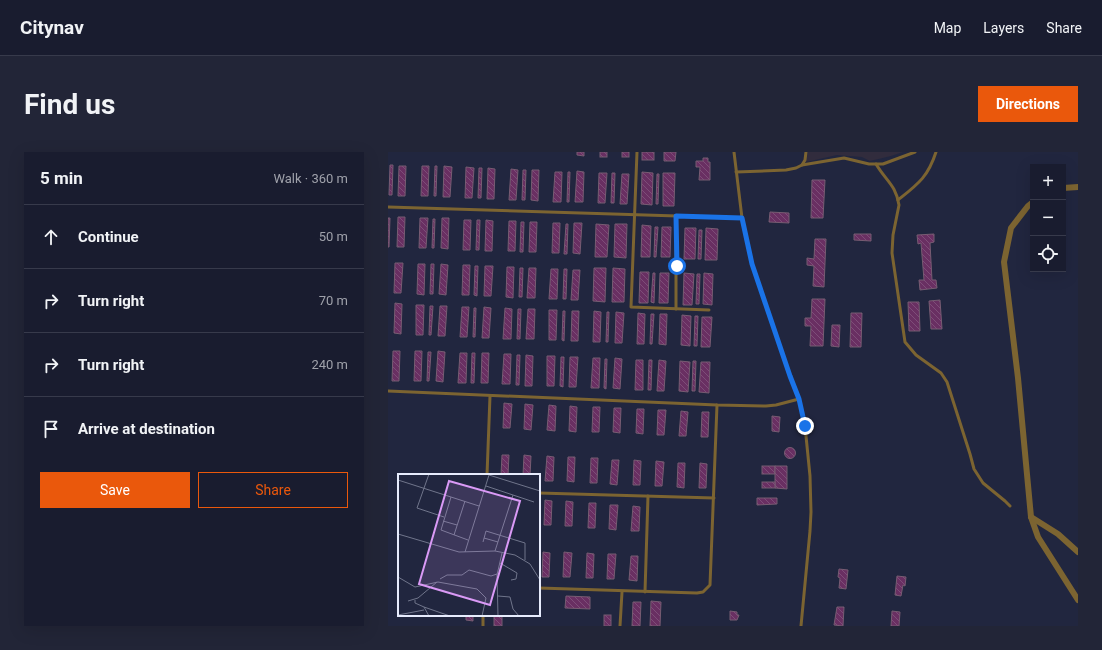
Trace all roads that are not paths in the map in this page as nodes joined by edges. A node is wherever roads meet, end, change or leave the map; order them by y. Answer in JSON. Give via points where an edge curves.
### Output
{"nodes":[{"id":1,"x":637,"y":152,"type":"edge"},
{"id":2,"x":734,"y":152,"type":"edge"},
{"id":3,"x":806,"y":152,"type":"edge"},
{"id":4,"x":915,"y":152,"type":"edge"},
{"id":5,"x":936,"y":152,"type":"edge"},
{"id":6,"x":876,"y":164,"type":"junction"},
{"id":7,"x":802,"y":165,"type":"junction"},
{"id":8,"x":736,"y":172,"type":"junction"},
{"id":9,"x":1078,"y":187,"type":"edge"},
{"id":10,"x":1066,"y":188,"type":"edge"},
{"id":11,"x":898,"y":200,"type":"junction"},
{"id":12,"x":1030,"y":204,"type":"edge"},
{"id":13,"x":388,"y":206,"type":"edge"},
{"id":14,"x":635,"y":215,"type":"junction"},
{"id":15,"x":676,"y":216,"type":"junction"},
{"id":16,"x":742,"y":218,"type":"junction"},
{"id":17,"x":676,"y":308,"type":"junction"},
{"id":18,"x":709,"y":310,"type":"dead end"},
{"id":19,"x":388,"y":391,"type":"edge"},
{"id":20,"x":490,"y":396,"type":"junction"},
{"id":21,"x":799,"y":399,"type":"junction"},
{"id":22,"x":717,"y":405,"type":"junction"},
{"id":23,"x":487,"y":474,"type":"edge"},
{"id":24,"x":540,"y":493,"type":"edge"},
{"id":25,"x":648,"y":496,"type":"junction"},
{"id":26,"x":714,"y":498,"type":"junction"},
{"id":27,"x":1010,"y":506,"type":"dead end"},
{"id":28,"x":1031,"y":517,"type":"junction"},
{"id":29,"x":1078,"y":552,"type":"edge"},
{"id":30,"x":540,"y":588,"type":"edge"},
{"id":31,"x":622,"y":592,"type":"junction"},
{"id":32,"x":645,"y":592,"type":"junction"},
{"id":33,"x":1078,"y":600,"type":"edge"},
{"id":34,"x":620,"y":626,"type":"edge"},
{"id":35,"x":801,"y":626,"type":"edge"}],
"edges":[{"from":1,"to":14,"type":"lane"},
{"from":2,"to":8,"type":"lane"},
{"from":3,"to":7,"type":"lane"},
{"from":4,"to":6,"type":"lane","via":[[883,164]]},
{"from":5,"to":11,"type":"lane","via":[[923,180]]},
{"from":6,"to":7,"type":"lane","via":[[844,158]]},
{"from":6,"to":11,"type":"lane","via":[[898,194]]},
{"from":7,"to":8,"type":"lane","via":[[786,170]]},
{"from":8,"to":16,"type":"lane"},
{"from":9,"to":10,"type":"street"},
{"from":11,"to":27,"type":"lane","via":[[892,253],[905,342],[916,355],[934,366],[947,382],[974,469],[983,483]]},
{"from":12,"to":28,"type":"street","via":[[1011,228],[1004,262]]},
{"from":13,"to":14,"type":"lane"},
{"from":14,"to":15,"type":"lane"},
{"from":14,"to":17,"type":"lane","via":[[630,308]]},
{"from":15,"to":16,"type":"lane"},
{"from":15,"to":17,"type":"lane"},
{"from":16,"to":21,"type":"lane","via":[[752,264]]},
{"from":17,"to":18,"type":"lane"},
{"from":19,"to":20,"type":"lane"},
{"from":20,"to":22,"type":"lane"},
{"from":20,"to":23,"type":"lane"},
{"from":21,"to":22,"type":"lane","via":[[766,406]]},
{"from":21,"to":35,"type":"lane","via":[[807,439],[811,512]]},
{"from":22,"to":26,"type":"lane"},
{"from":24,"to":25,"type":"lane"},
{"from":25,"to":26,"type":"lane"},
{"from":25,"to":32,"type":"lane"},
{"from":26,"to":32,"type":"lane","via":[[710,585],[697,593]]},
{"from":28,"to":29,"type":"street","via":[[1058,534]]},
{"from":28,"to":33,"type":"street","via":[[1038,537]]},
{"from":30,"to":31,"type":"lane"},
{"from":31,"to":32,"type":"lane"},
{"from":31,"to":34,"type":"lane"}]}
